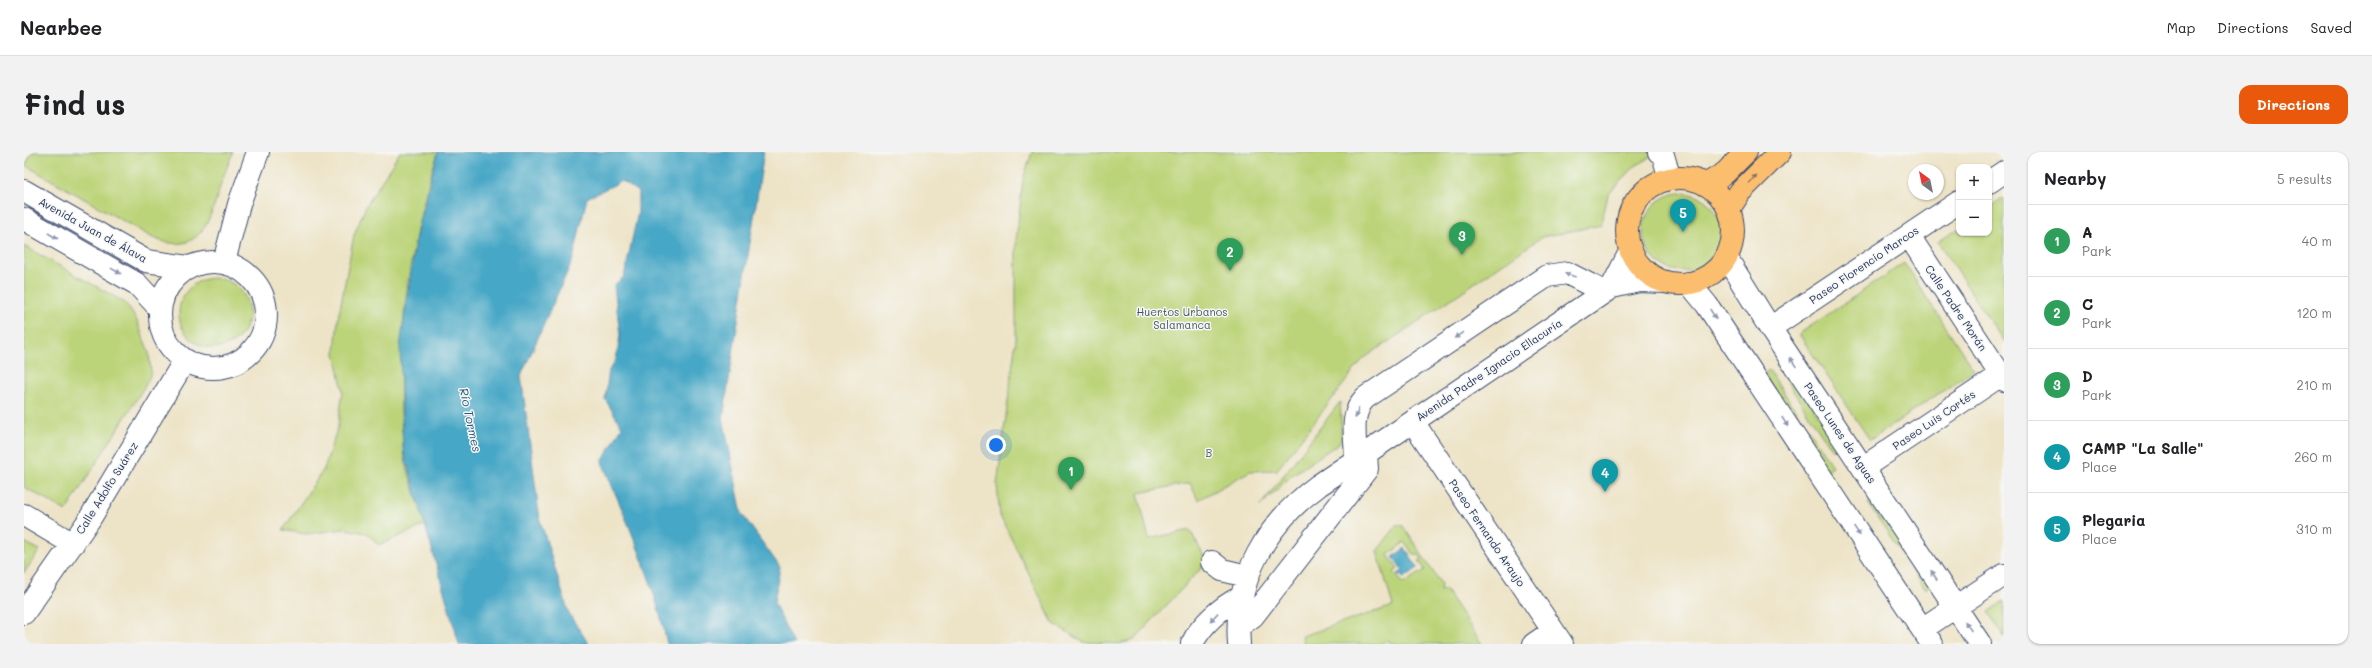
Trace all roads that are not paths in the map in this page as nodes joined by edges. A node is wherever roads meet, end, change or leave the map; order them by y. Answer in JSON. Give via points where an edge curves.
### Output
{"nodes":[{"id":1,"x":258,"y":152,"type":"edge"},
{"id":2,"x":1746,"y":152,"type":"edge"},
{"id":3,"x":1780,"y":152,"type":"edge"},
{"id":4,"x":1663,"y":153,"type":"edge"},
{"id":5,"x":2004,"y":172,"type":"edge"},
{"id":6,"x":1670,"y":179,"type":"junction"},
{"id":7,"x":1992,"y":180,"type":"edge"},
{"id":8,"x":1707,"y":184,"type":"junction"},
{"id":9,"x":24,"y":191,"type":"edge"},
{"id":10,"x":1956,"y":204,"type":"edge"},
{"id":11,"x":1729,"y":209,"type":"junction"},
{"id":12,"x":24,"y":219,"type":"edge"},
{"id":13,"x":1908,"y":236,"type":"junction"},
{"id":14,"x":1630,"y":250,"type":"junction"},
{"id":15,"x":1726,"y":257,"type":"junction"},
{"id":16,"x":224,"y":262,"type":"junction"},
{"id":17,"x":188,"y":267,"type":"junction"},
{"id":18,"x":1665,"y":282,"type":"junction"},
{"id":19,"x":1689,"y":283,"type":"junction"},
{"id":20,"x":1608,"y":289,"type":"junction"},
{"id":21,"x":160,"y":309,"type":"junction"},
{"id":22,"x":1770,"y":328,"type":"junction"},
{"id":23,"x":185,"y":360,"type":"junction"},
{"id":24,"x":2003,"y":376,"type":"edge"},
{"id":25,"x":1412,"y":422,"type":"junction"},
{"id":26,"x":1361,"y":457,"type":"junction"},
{"id":27,"x":1864,"y":467,"type":"junction"},
{"id":28,"x":24,"y":515,"type":"edge"},
{"id":29,"x":72,"y":544,"type":"junction"},
{"id":30,"x":1212,"y":562,"type":"dead end"},
{"id":31,"x":2004,"y":575,"type":"edge"},
{"id":32,"x":1244,"y":586,"type":"junction"},
{"id":33,"x":1956,"y":607,"type":"junction"},
{"id":34,"x":24,"y":613,"type":"edge"},
{"id":35,"x":1239,"y":635,"type":"edge"},
{"id":36,"x":1927,"y":636,"type":"edge"},
{"id":37,"x":1558,"y":638,"type":"edge"},
{"id":38,"x":1192,"y":644,"type":"edge"},
{"id":39,"x":1534,"y":644,"type":"edge"},
{"id":40,"x":1980,"y":644,"type":"edge"}],
"edges":[{"from":1,"to":16,"type":"street","via":[[239,204]]},
{"from":2,"to":8,"type":"main road","via":[[1725,173]]},
{"from":11,"to":3,"type":"main road","one_way":true,"via":[[1740,192]]},
{"from":4,"to":6,"type":"street"},
{"from":5,"to":7,"type":"street"},
{"from":6,"to":8,"type":"main road","via":[[1688,178]]},
{"from":6,"to":14,"type":"main road","via":[[1658,182],[1642,194],[1631,211],[1627,230]]},
{"from":8,"to":11,"type":"main road","via":[[1716,191]]},
{"from":9,"to":17,"type":"street","name":"Avenida Juan de Álava","via":[[146,261]]},
{"from":10,"to":13,"type":"street","name":"Paseo Florencio Marcos"},
{"from":11,"to":15,"type":"main road","via":[[1733,225],[1732,242]]},
{"from":12,"to":21,"type":"street","one_way":true,"via":[[137,284]]},
{"from":13,"to":22,"type":"street","name":"Paseo Florencio Marcos"},
{"from":13,"to":24,"type":"street","name":"Calle Padre Morán"},
{"from":14,"to":18,"type":"main road","via":[[1638,264],[1650,275]]},
{"from":14,"to":20,"type":"street","name":"Avenida Padre Ignacio Ellacuría"},
{"from":15,"to":19,"type":"main road","via":[[1717,269],[1704,278]]},
{"from":15,"to":22,"type":"street","name":"Paseo Lunes de Aguas"},
{"from":16,"to":17,"type":"street","via":[[205,261]]},
{"from":16,"to":23,"type":"street","via":[[243,270],[257,284],[265,303],[266,324],[258,343],[244,358],[225,366],[205,368]]},
{"from":17,"to":21,"type":"street","via":[[168,284]]},
{"from":18,"to":19,"type":"main road"},
{"from":18,"to":20,"type":"street","name":"Avenida Padre Ignacio Ellacuría","via":[[1639,282]]},
{"from":19,"to":36,"type":"street","one_way":true,"via":[[1707,305]]},
{"from":20,"to":25,"type":"street","name":"Avenida Padre Ignacio Ellacuría"},
{"from":20,"to":26,"type":"street","one_way":true,"via":[[1567,273],[1547,276],[1366,398],[1359,405],[1354,418]]},
{"from":21,"to":23,"type":"street","via":[[160,324],[165,338],[173,351]]},
{"from":27,"to":22,"type":"street","name":"Paseo Lunes de Aguas","one_way":true},
{"from":23,"to":29,"type":"street","name":"Calle Adolfo Suárez"},
{"from":24,"to":27,"type":"street","name":"Paseo Luis Cortés"},
{"from":25,"to":26,"type":"street","name":"Avenida Padre Ignacio Ellacuría"},
{"from":25,"to":37,"type":"street","name":"Paseo Fernando Araujo"},
{"from":26,"to":32,"type":"street","name":"Avenida Padre Ignacio Ellacuría","via":[[1289,509],[1263,542]]},
{"from":26,"to":35,"type":"street","via":[[1367,469]]},
{"from":33,"to":27,"type":"street","name":"Paseo Lunes de Aguas","one_way":true},
{"from":28,"to":29,"type":"street"},
{"from":29,"to":34,"type":"street","name":"Calle Adolfo Suárez"},
{"from":30,"to":32,"type":"street"},
{"from":31,"to":33,"type":"street"},
{"from":32,"to":35,"type":"street","name":"Avenida Padre Ignacio Ellacuría"},
{"from":32,"to":38,"type":"street","one_way":true,"via":[[1200,632]]},
{"from":33,"to":36,"type":"street"},
{"from":40,"to":33,"type":"street","name":"Paseo Lunes de Aguas","one_way":true},
{"from":37,"to":39,"type":"street"}]}
